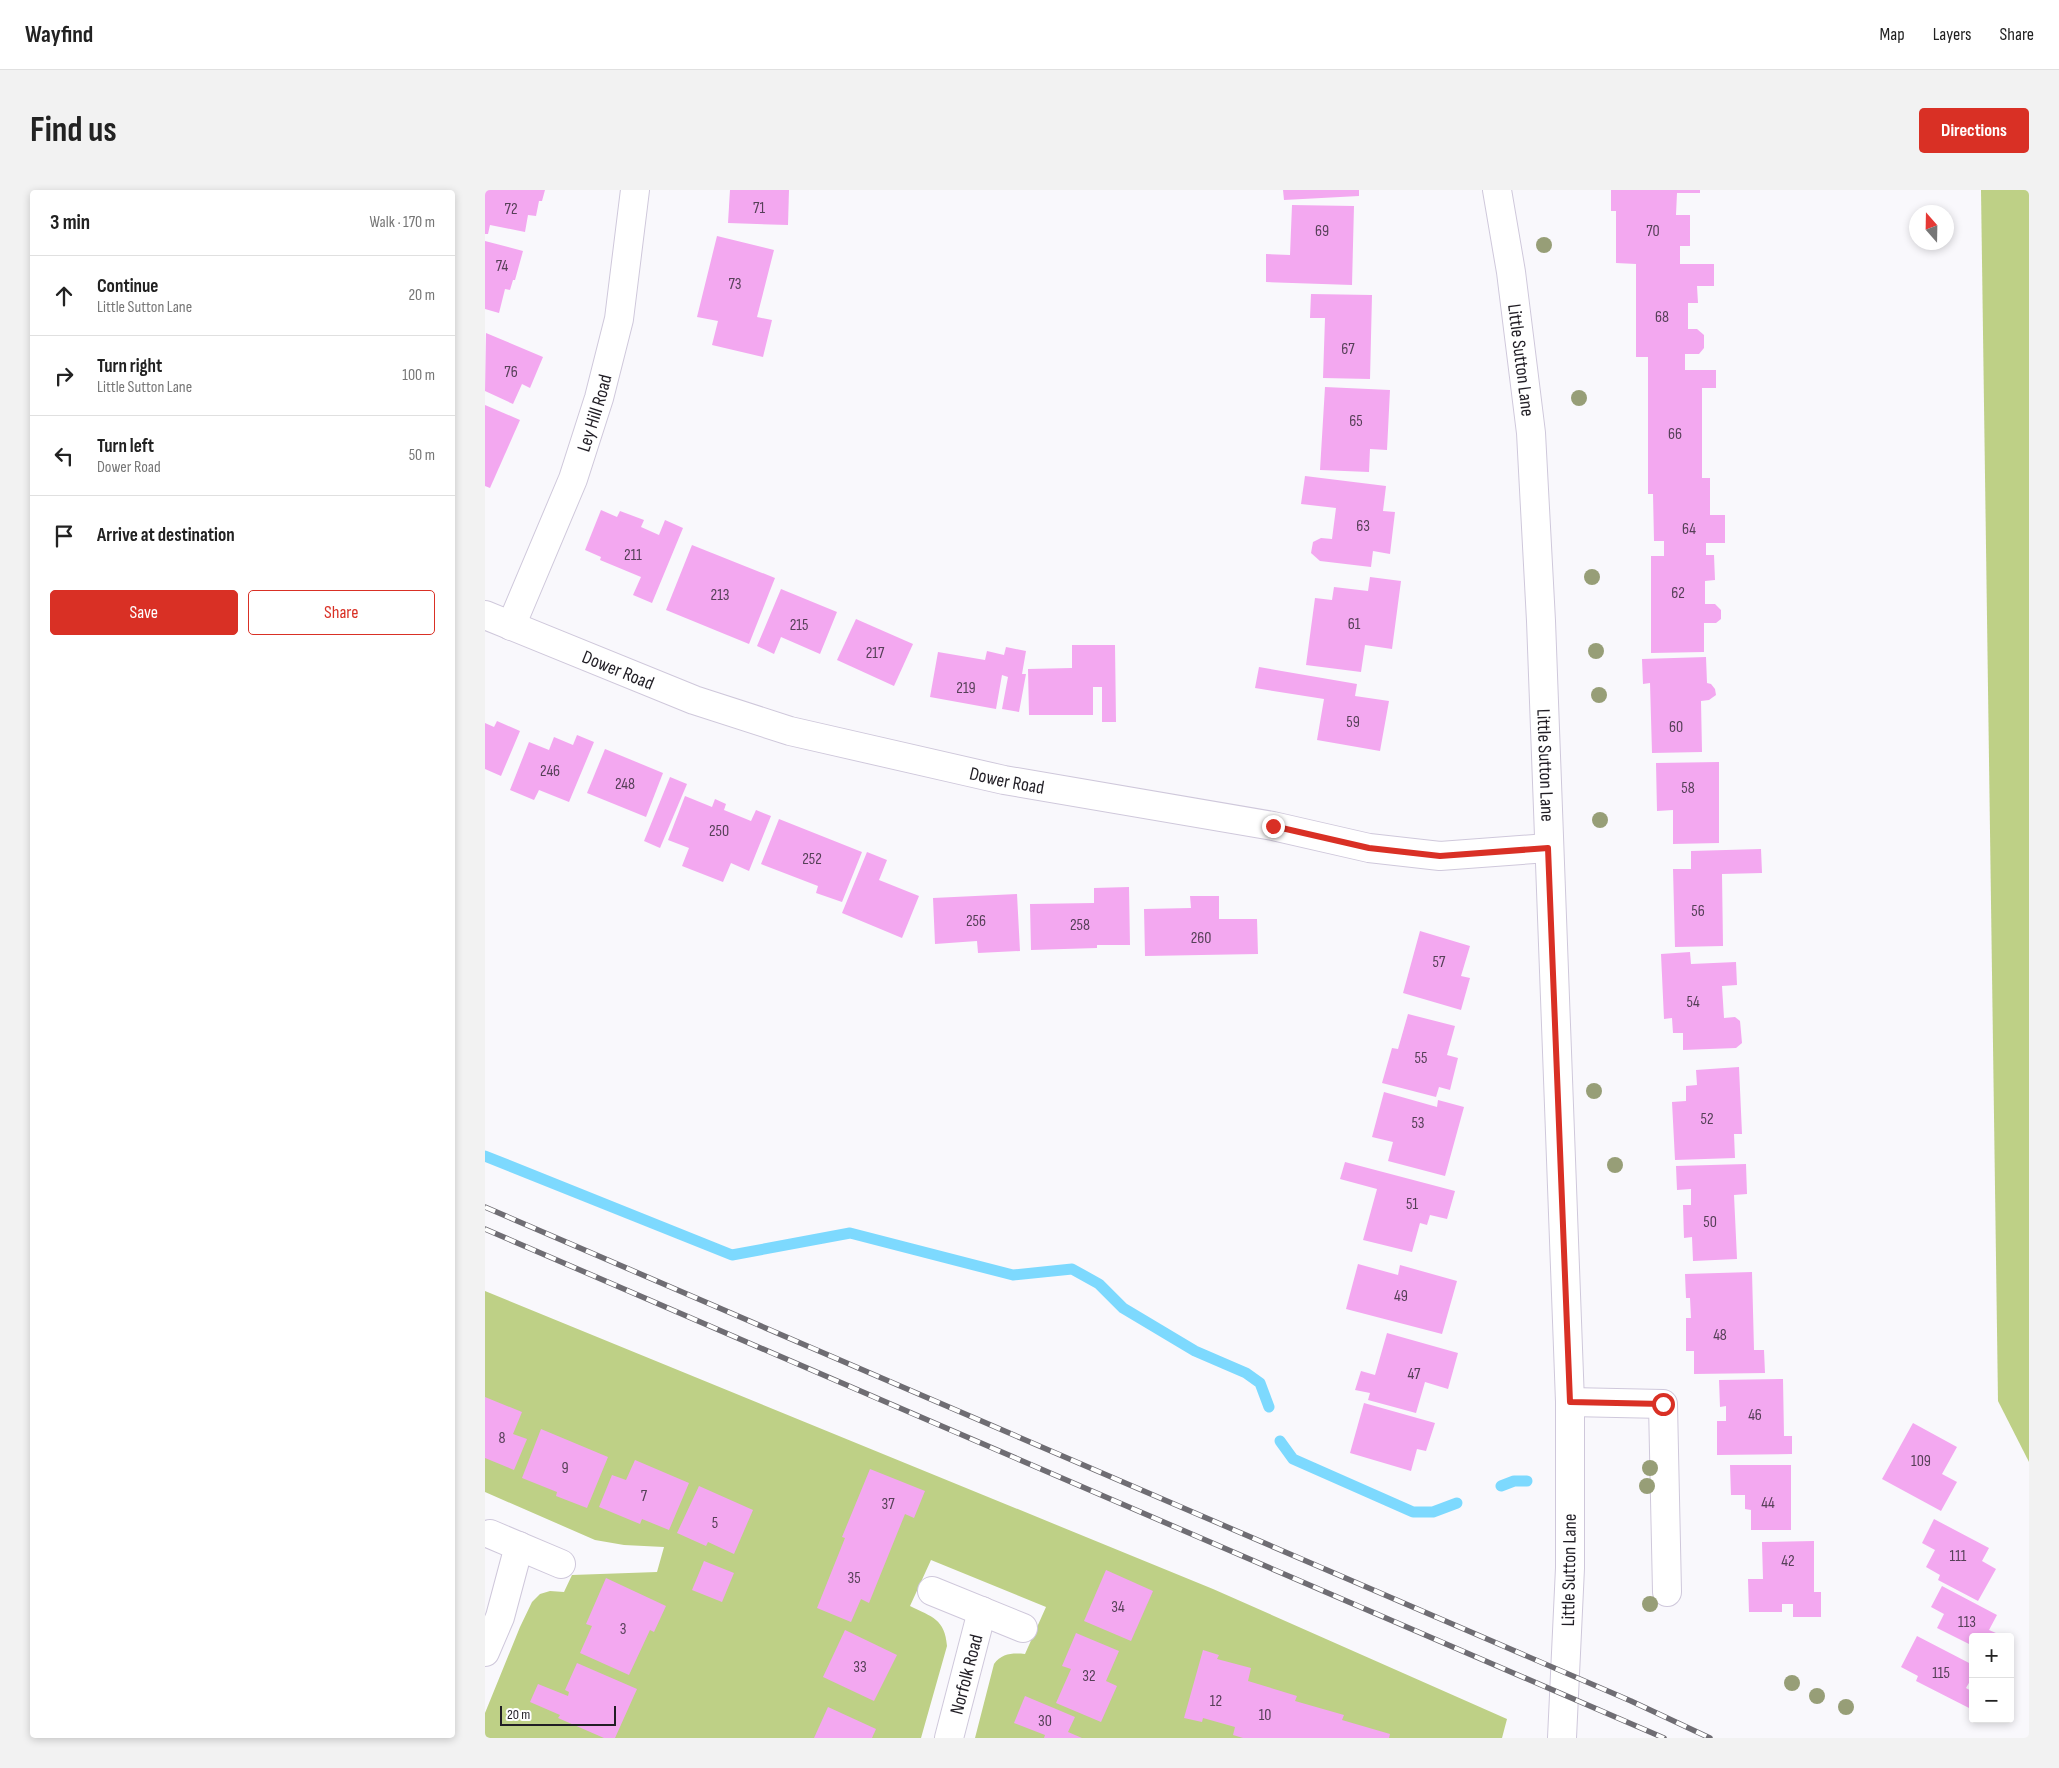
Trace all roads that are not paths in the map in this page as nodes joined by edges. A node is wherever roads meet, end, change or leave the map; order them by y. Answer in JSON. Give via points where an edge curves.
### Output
{"nodes":[{"id":1,"x":635,"y":190,"type":"edge"},
{"id":2,"x":1497,"y":190,"type":"edge"},
{"id":3,"x":485,"y":615,"type":"edge"},
{"id":4,"x":511,"y":626,"type":"junction"},
{"id":5,"x":1548,"y":848,"type":"junction"},
{"id":6,"x":1570,"y":1402,"type":"junction"},
{"id":7,"x":490,"y":1534,"type":"dead end"},
{"id":8,"x":519,"y":1546,"type":"junction"},
{"id":9,"x":561,"y":1564,"type":"dead end"},
{"id":10,"x":932,"y":1591,"type":"dead end"},
{"id":11,"x":1667,"y":1592,"type":"dead end"},
{"id":12,"x":982,"y":1611,"type":"junction"},
{"id":13,"x":1023,"y":1628,"type":"dead end"},
{"id":14,"x":485,"y":1652,"type":"edge"},
{"id":15,"x":949,"y":1738,"type":"edge"},
{"id":16,"x":1562,"y":1738,"type":"edge"}],
"edges":[{"from":1,"to":4,"type":"street","name":"Ley Hill Road","via":[[619,319],[599,398],[573,479]]},
{"from":2,"to":5,"type":"street","name":"Little Sutton Lane","via":[[1511,272],[1531,433]]},
{"from":3,"to":4,"type":"street","name":"Dower Road"},
{"from":4,"to":5,"type":"street","name":"Dower Road","via":[[694,700],[790,731],[1004,780],[1273,826],[1369,848],[1440,856]]},
{"from":5,"to":6,"type":"street","name":"Little Sutton Lane"},
{"from":6,"to":11,"type":"street","via":[[1663,1404]]},
{"from":6,"to":16,"type":"street","name":"Little Sutton Lane","via":[[1570,1568]]},
{"from":7,"to":8,"type":"street"},
{"from":8,"to":9,"type":"street"},
{"from":8,"to":14,"type":"street","via":[[500,1617]]},
{"from":10,"to":12,"type":"street","name":"Norfolk Road"},
{"from":12,"to":13,"type":"street","name":"Norfolk Road"},
{"from":12,"to":15,"type":"street","name":"Norfolk Road"}]}
